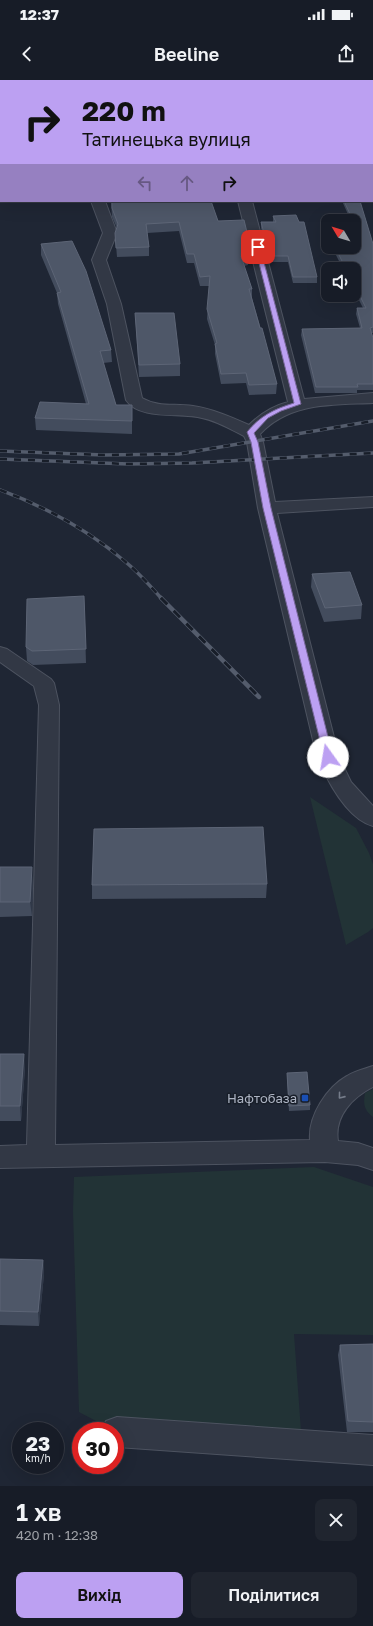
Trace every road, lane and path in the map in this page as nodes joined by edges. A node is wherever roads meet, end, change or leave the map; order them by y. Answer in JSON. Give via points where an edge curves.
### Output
{"nodes":[{"id":1,"x":98,"y":202,"type":"edge"},
{"id":2,"x":245,"y":202,"type":"edge"},
{"id":3,"x":373,"y":398,"type":"edge"},
{"id":4,"x":297,"y":404,"type":"junction"},
{"id":5,"x":251,"y":432,"type":"junction"},
{"id":6,"x":373,"y":502,"type":"edge"},
{"id":7,"x":267,"y":508,"type":"junction"},
{"id":8,"x":0,"y":653,"type":"edge"},
{"id":9,"x":373,"y":819,"type":"edge"},
{"id":10,"x":373,"y":1076,"type":"edge"},
{"id":11,"x":325,"y":1151,"type":"junction"},
{"id":12,"x":0,"y":1156,"type":"edge"},
{"id":13,"x":41,"y":1156,"type":"junction"},
{"id":14,"x":373,"y":1159,"type":"edge"},
{"id":15,"x":124,"y":1432,"type":"edge"},
{"id":16,"x":373,"y":1450,"type":"edge"}],
"edges":[{"from":1,"to":5,"type":"street","via":[[110,233],[99,260],[114,304],[134,400],[156,411],[183,409],[216,416]]},
{"from":2,"to":4,"type":"street"},
{"from":3,"to":4,"type":"street"},
{"from":4,"to":5,"type":"street","via":[[266,417]]},
{"from":5,"to":7,"type":"street"},
{"from":6,"to":7,"type":"street"},
{"from":7,"to":9,"type":"street","via":[[328,757],[347,794]]},
{"from":8,"to":13,"type":"street","via":[[44,683],[49,705]]},
{"from":10,"to":11,"type":"street","one_way":true,"via":[[364,1078],[339,1096],[323,1130]]},
{"from":11,"to":13,"type":"street"},
{"from":11,"to":14,"type":"street","via":[[358,1154]]},
{"from":12,"to":13,"type":"street"},
{"from":15,"to":16,"type":"street"}]}
